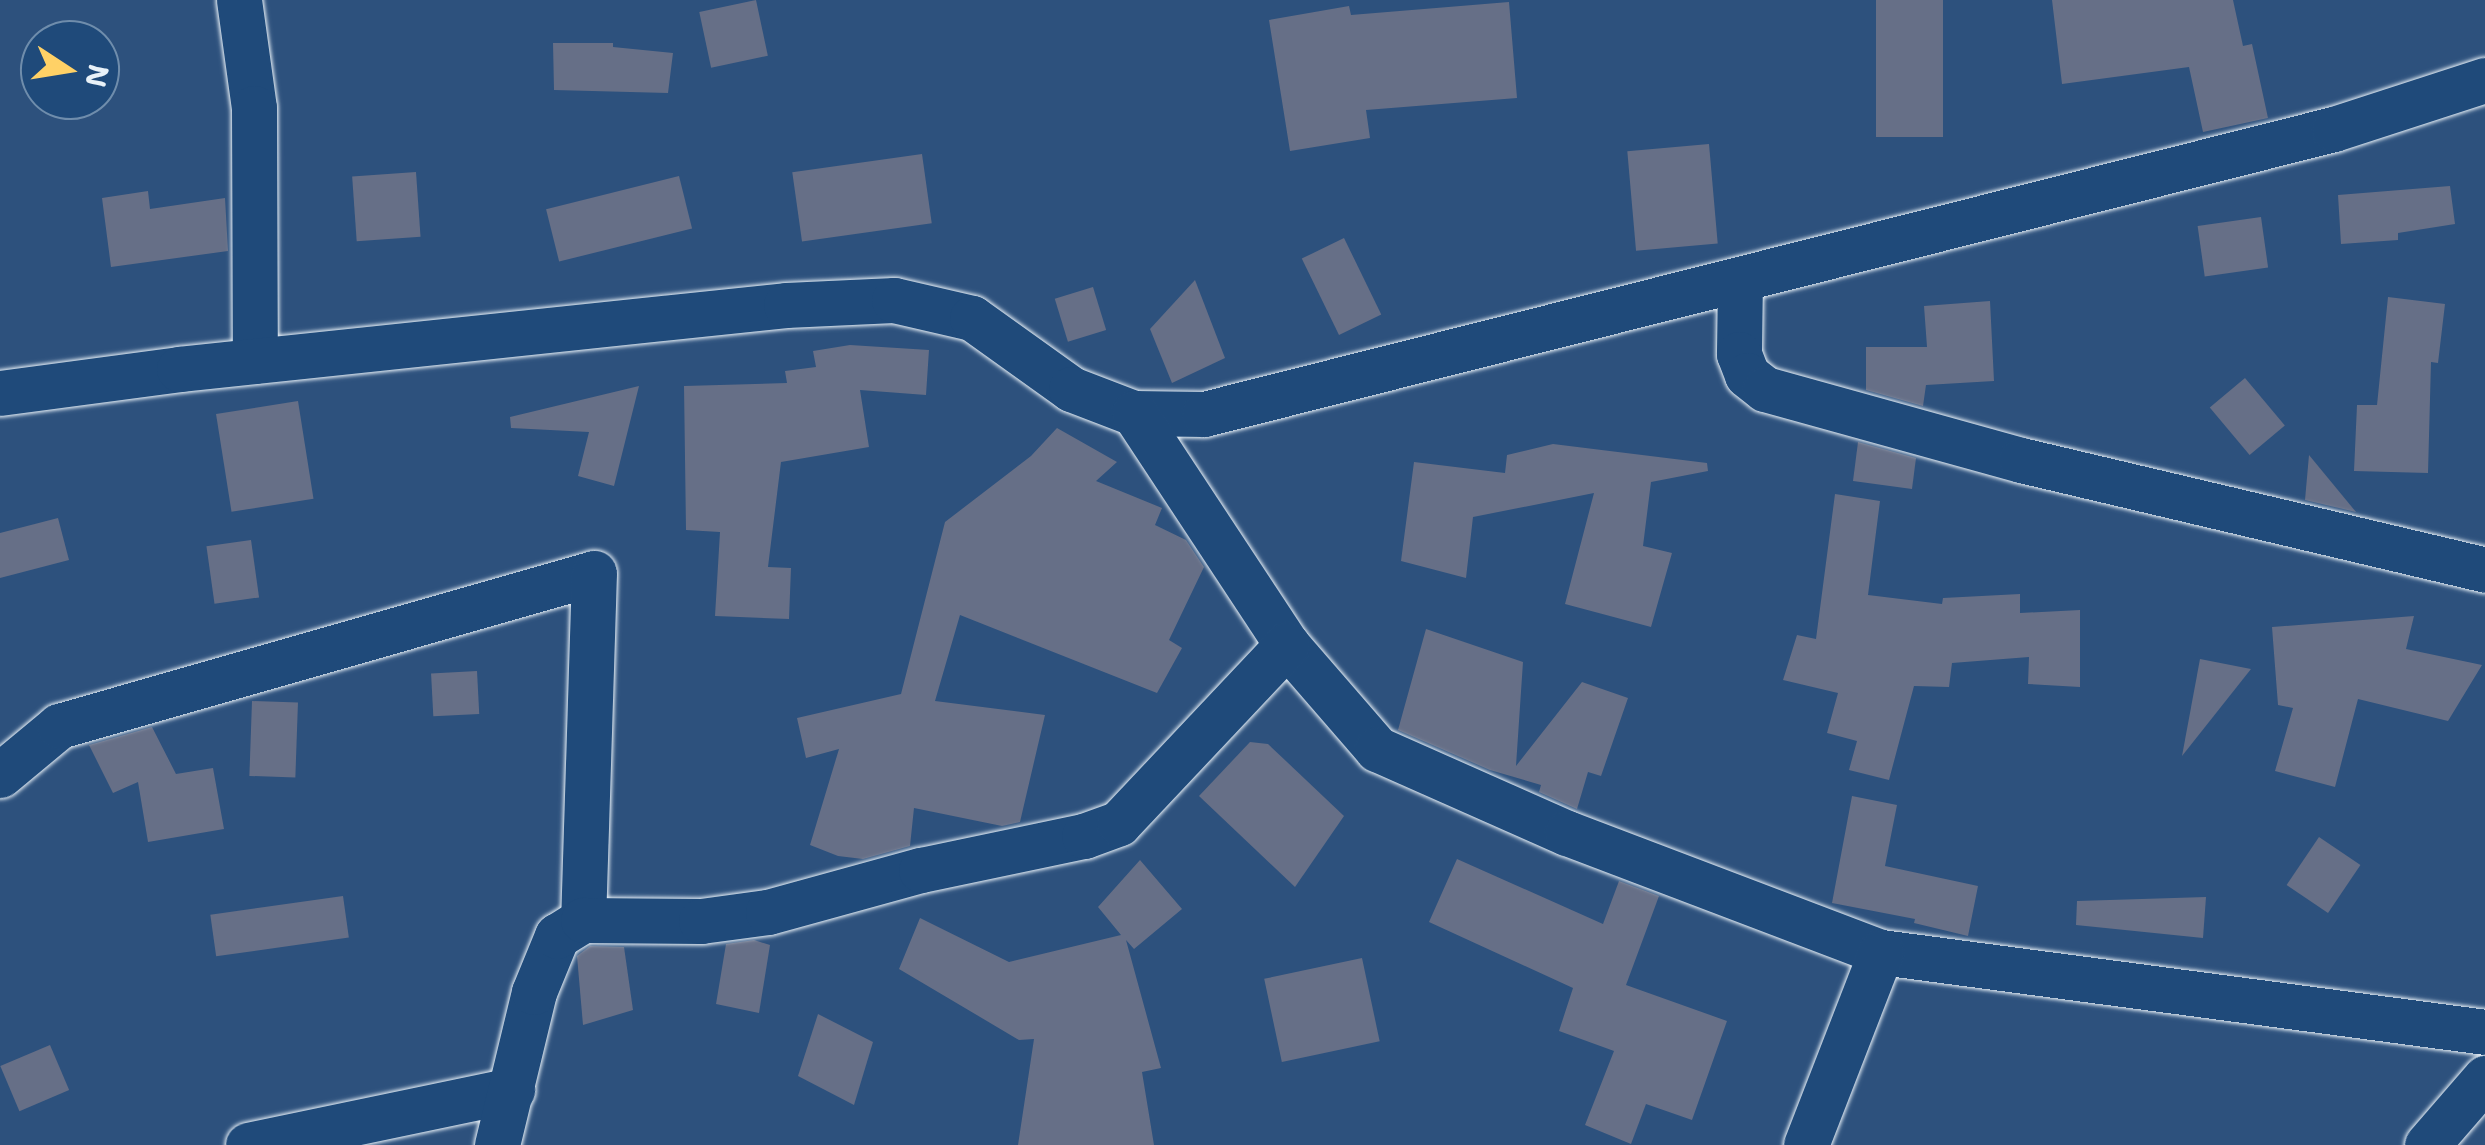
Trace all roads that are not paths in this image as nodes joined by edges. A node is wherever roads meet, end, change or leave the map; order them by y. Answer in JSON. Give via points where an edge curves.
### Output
{"nodes":[{"id":1,"x":240,"y":0,"type":"edge"},
{"id":2,"x":2485,"y":80,"type":"edge"},
{"id":3,"x":1740,"y":279,"type":"junction"},
{"id":4,"x":255,"y":361,"type":"junction"},
{"id":5,"x":0,"y":393,"type":"edge"},
{"id":6,"x":1134,"y":414,"type":"junction"},
{"id":7,"x":2485,"y":570,"type":"edge"},
{"id":8,"x":1287,"y":645,"type":"junction"},
{"id":9,"x":0,"y":774,"type":"edge"},
{"id":10,"x":583,"y":920,"type":"junction"},
{"id":11,"x":1881,"y":952,"type":"junction"},
{"id":12,"x":2485,"y":1032,"type":"edge"},
{"id":13,"x":2485,"y":1078,"type":"edge"},
{"id":14,"x":512,"y":1090,"type":"junction"},
{"id":15,"x":248,"y":1145,"type":"edge"},
{"id":16,"x":497,"y":1145,"type":"edge"},
{"id":17,"x":1806,"y":1145,"type":"edge"},
{"id":18,"x":2428,"y":1145,"type":"edge"}],
"edges":[{"from":1,"to":4,"type":"street","via":[[254,108]]},
{"from":2,"to":3,"type":"street","via":[[2334,129]]},
{"from":3,"to":6,"type":"street","via":[[1204,414]]},
{"from":3,"to":7,"type":"street","via":[[1740,354],[1746,375],[1765,389],[2021,460]]},
{"from":4,"to":5,"type":"street"},
{"from":4,"to":6,"type":"street","via":[[786,305],[894,300],[972,318],[1072,389]]},
{"from":6,"to":8,"type":"street"},
{"from":8,"to":10,"type":"street","via":[[1119,823],[768,912],[701,921]]},
{"from":8,"to":11,"type":"street","via":[[1377,750],[1567,832]]},
{"from":9,"to":10,"type":"street","via":[[59,726],[594,573]]},
{"from":10,"to":14,"type":"street","via":[[557,936],[534,992]]},
{"from":11,"to":12,"type":"street"},
{"from":11,"to":17,"type":"street"},
{"from":13,"to":18,"type":"street"},
{"from":14,"to":15,"type":"street"},
{"from":14,"to":16,"type":"street"}]}
